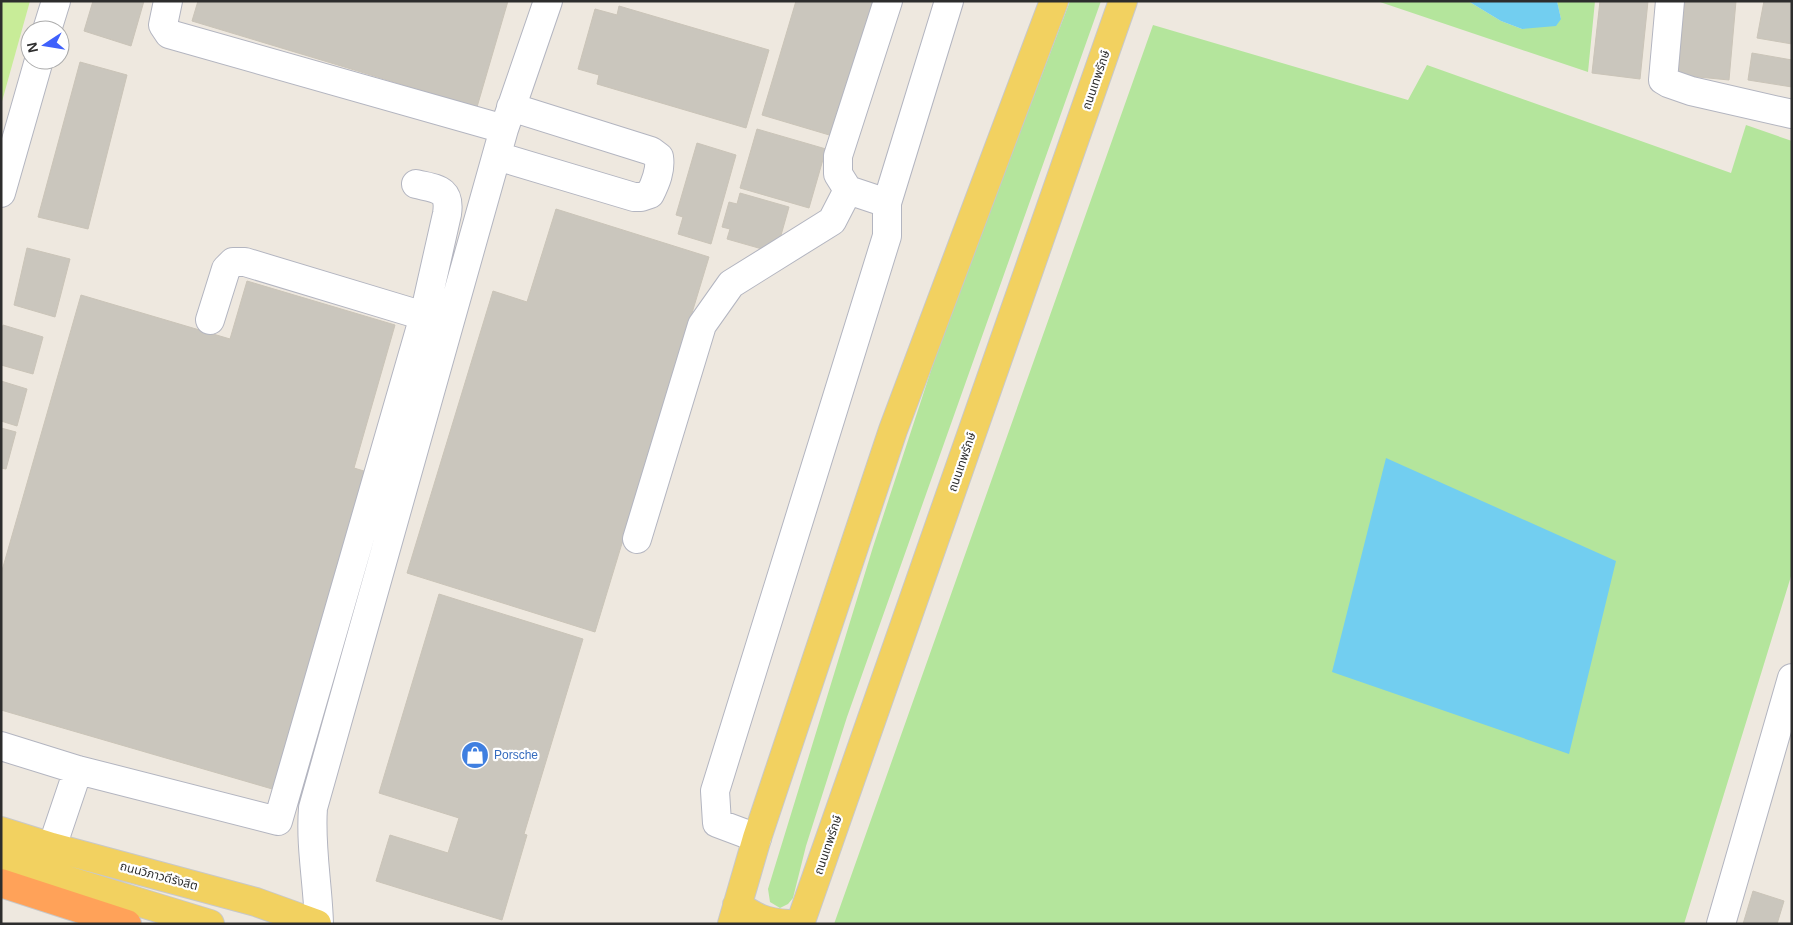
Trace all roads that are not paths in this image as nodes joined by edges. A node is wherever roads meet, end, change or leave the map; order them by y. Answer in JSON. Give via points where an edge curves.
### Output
{"nodes":[{"id":1,"x":56,"y":1,"type":"edge"},
{"id":2,"x":168,"y":1,"type":"edge"},
{"id":3,"x":548,"y":1,"type":"edge"},
{"id":4,"x":888,"y":1,"type":"edge"},
{"id":5,"x":949,"y":1,"type":"edge"},
{"id":6,"x":1054,"y":1,"type":"edge"},
{"id":7,"x":1123,"y":1,"type":"edge"},
{"id":8,"x":1670,"y":1,"type":"edge"},
{"id":9,"x":51,"y":20,"type":"edge"},
{"id":10,"x":36,"y":70,"type":"edge"},
{"id":11,"x":1792,"y":114,"type":"edge"},
{"id":12,"x":507,"y":118,"type":"junction"},
{"id":13,"x":497,"y":156,"type":"junction"},
{"id":14,"x":416,"y":184,"type":"dead end"},
{"id":15,"x":848,"y":190,"type":"junction"},
{"id":16,"x":1,"y":193,"type":"edge"},
{"id":17,"x":887,"y":203,"type":"junction"},
{"id":18,"x":424,"y":316,"type":"junction"},
{"id":19,"x":210,"y":320,"type":"dead end"},
{"id":20,"x":637,"y":539,"type":"dead end"},
{"id":21,"x":1792,"y":678,"type":"edge"},
{"id":22,"x":1,"y":746,"type":"edge"},
{"id":23,"x":78,"y":770,"type":"junction"},
{"id":24,"x":1,"y":831,"type":"edge"},
{"id":25,"x":757,"y":838,"type":"junction"},
{"id":26,"x":52,"y":846,"type":"junction"},
{"id":27,"x":7,"y":869,"type":"edge"},
{"id":28,"x":1,"y":904,"type":"edge"},
{"id":29,"x":734,"y":914,"type":"edge"},
{"id":30,"x":121,"y":922,"type":"edge"},
{"id":31,"x":210,"y":924,"type":"edge"},
{"id":32,"x":318,"y":924,"type":"edge"},
{"id":33,"x":788,"y":924,"type":"edge"},
{"id":34,"x":800,"y":924,"type":"edge"},
{"id":35,"x":1721,"y":924,"type":"edge"}],
"edges":[{"from":1,"to":9,"type":"street"},
{"from":2,"to":12,"type":"street","via":[[163,25],[169,34]]},
{"from":3,"to":12,"type":"street"},
{"from":4,"to":15,"type":"street","via":[[838,156],[838,174]]},
{"from":5,"to":17,"type":"street"},
{"from":6,"to":25,"type":"main road","via":[[892,430]]},
{"from":7,"to":34,"type":"main road","name":"ถนนเทพรักษ์"},
{"from":8,"to":11,"type":"street","via":[[1663,80],[1691,91]]},
{"from":10,"to":16,"type":"street"},
{"from":12,"to":13,"type":"street"},
{"from":12,"to":13,"type":"street","via":[[652,151],[660,166],[650,194],[634,197]]},
{"from":13,"to":32,"type":"street","via":[[313,808],[311,828]]},
{"from":14,"to":18,"type":"street","via":[[441,190],[448,205]]},
{"from":15,"to":17,"type":"street"},
{"from":15,"to":20,"type":"street","via":[[832,221],[731,284],[702,325]]},
{"from":17,"to":25,"type":"street","via":[[887,236],[715,791],[717,824]]},
{"from":18,"to":19,"type":"street","via":[[244,262],[233,262],[226,269]]},
{"from":18,"to":23,"type":"street","via":[[278,821]]},
{"from":21,"to":35,"type":"street"},
{"from":22,"to":23,"type":"street"},
{"from":23,"to":26,"type":"street"},
{"from":24,"to":26,"type":"main road","name":"ถนนวิภาวดีรังสิต"},
{"from":25,"to":29,"type":"main road"},
{"from":26,"to":32,"type":"main road","name":"ถนนวิภาวดีรังสิต","via":[[256,902]]},
{"from":27,"to":30,"type":"highway"},
{"from":27,"to":31,"type":"main road"},
{"from":28,"to":30,"type":"highway"},
{"from":29,"to":33,"type":"main road"}]}
